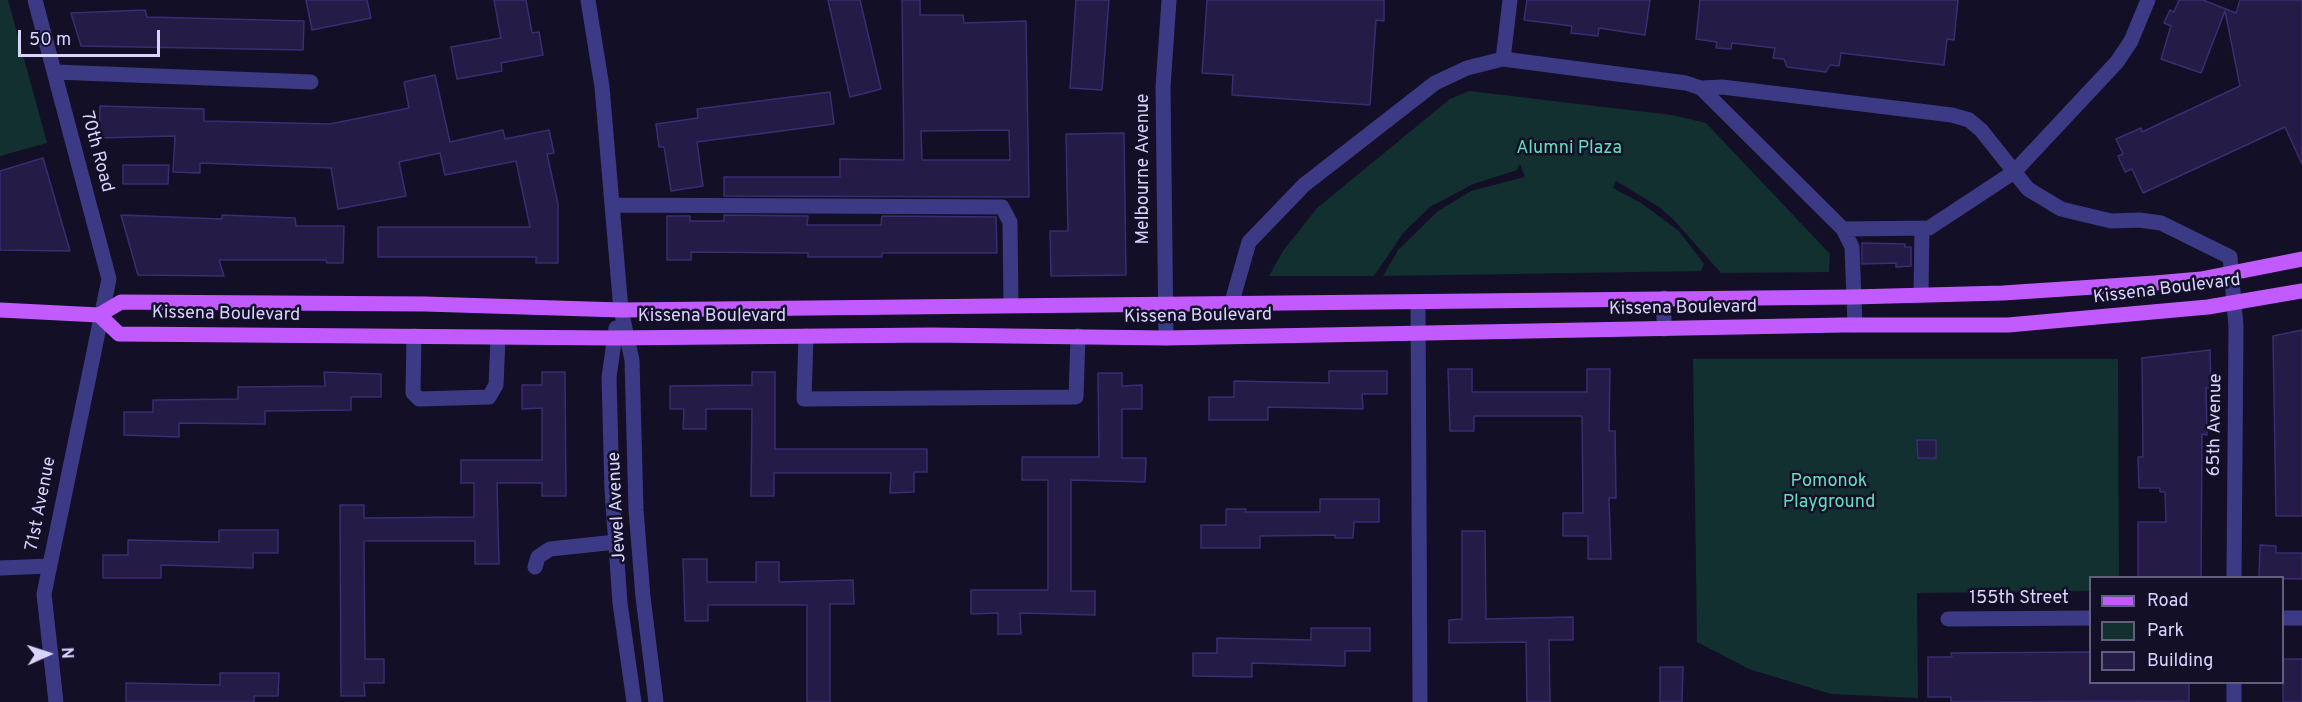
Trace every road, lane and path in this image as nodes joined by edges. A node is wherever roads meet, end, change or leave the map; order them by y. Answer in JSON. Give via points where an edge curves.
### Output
{"nodes":[{"id":1,"x":34,"y":0,"type":"edge"},
{"id":2,"x":588,"y":0,"type":"edge"},
{"id":3,"x":1169,"y":0,"type":"edge"},
{"id":4,"x":1510,"y":0,"type":"edge"},
{"id":5,"x":2148,"y":0,"type":"edge"},
{"id":6,"x":1503,"y":59,"type":"junction"},
{"id":7,"x":55,"y":72,"type":"junction"},
{"id":8,"x":312,"y":82,"type":"dead end"},
{"id":9,"x":1701,"y":88,"type":"junction"},
{"id":10,"x":2014,"y":172,"type":"junction"},
{"id":11,"x":613,"y":205,"type":"junction"},
{"id":12,"x":1922,"y":228,"type":"junction"},
{"id":13,"x":1843,"y":229,"type":"junction"},
{"id":14,"x":2302,"y":259,"type":"edge"},
{"id":15,"x":2231,"y":273,"type":"junction"},
{"id":16,"x":2302,"y":291,"type":"edge"},
{"id":17,"x":1921,"y":295,"type":"junction"},
{"id":18,"x":1853,"y":297,"type":"junction"},
{"id":19,"x":1664,"y":298,"type":"junction"},
{"id":20,"x":2234,"y":303,"type":"junction"},
{"id":21,"x":1418,"y":304,"type":"junction"},
{"id":22,"x":1011,"y":305,"type":"junction"},
{"id":23,"x":1231,"y":305,"type":"junction"},
{"id":24,"x":1164,"y":306,"type":"junction"},
{"id":25,"x":0,"y":310,"type":"edge"},
{"id":26,"x":621,"y":310,"type":"junction"},
{"id":27,"x":99,"y":315,"type":"junction"},
{"id":28,"x":1855,"y":325,"type":"junction"},
{"id":29,"x":1664,"y":328,"type":"junction"},
{"id":30,"x":1418,"y":333,"type":"junction"},
{"id":31,"x":414,"y":336,"type":"junction"},
{"id":32,"x":806,"y":336,"type":"junction"},
{"id":33,"x":1078,"y":336,"type":"junction"},
{"id":34,"x":498,"y":337,"type":"junction"},
{"id":35,"x":621,"y":338,"type":"junction"},
{"id":36,"x":1166,"y":338,"type":"junction"},
{"id":37,"x":616,"y":542,"type":"junction"},
{"id":38,"x":50,"y":566,"type":"junction"},
{"id":39,"x":535,"y":567,"type":"dead end"},
{"id":40,"x":0,"y":568,"type":"edge"},
{"id":41,"x":2234,"y":576,"type":"edge"},
{"id":42,"x":2089,"y":618,"type":"edge"},
{"id":43,"x":2284,"y":618,"type":"edge"},
{"id":44,"x":2302,"y":618,"type":"edge"},
{"id":45,"x":1948,"y":619,"type":"dead end"},
{"id":46,"x":2234,"y":684,"type":"edge"},
{"id":47,"x":56,"y":702,"type":"edge"},
{"id":48,"x":634,"y":702,"type":"edge"},
{"id":49,"x":656,"y":702,"type":"edge"},
{"id":50,"x":1420,"y":702,"type":"edge"},
{"id":51,"x":2234,"y":702,"type":"edge"}],
"edges":[{"from":1,"to":7,"type":"street","name":"70th Road"},
{"from":2,"to":11,"type":"street","name":"Jewel Avenue","via":[[602,87]]},
{"from":3,"to":24,"type":"street","name":"Melbourne Avenue","via":[[1163,87]]},
{"from":4,"to":6,"type":"street"},
{"from":5,"to":10,"type":"street","via":[[2131,41],[2117,62]]},
{"from":6,"to":9,"type":"street"},
{"from":6,"to":23,"type":"street","via":[[1467,68],[1435,83],[1304,185],[1249,242]]},
{"from":7,"to":8,"type":"street"},
{"from":7,"to":27,"type":"street","name":"70th Road","via":[[109,279]]},
{"from":9,"to":10,"type":"street","via":[[1722,87],[1952,115],[1969,120],[1981,130]]},
{"from":9,"to":13,"type":"street"},
{"from":10,"to":12,"type":"street","via":[[1929,228]]},
{"from":10,"to":15,"type":"street","name":"65th Avenue","via":[[2028,189],[2061,209],[2111,221],[2161,223],[2230,257]]},
{"from":11,"to":22,"type":"street","via":[[1002,207],[1010,222]]},
{"from":11,"to":26,"type":"street","name":"Jewel Avenue"},
{"from":12,"to":13,"type":"street"},
{"from":12,"to":17,"type":"street"},
{"from":13,"to":18,"type":"street","via":[[1852,247]]},
{"from":14,"to":15,"type":"main road","name":"Kissena Boulevard"},
{"from":15,"to":17,"type":"main road","name":"Kissena Boulevard","via":[[2155,283]]},
{"from":15,"to":20,"type":"street","name":"65th Avenue"},
{"from":16,"to":20,"type":"main road","name":"Kissena Boulevard"},
{"from":17,"to":18,"type":"main road","name":"Kissena Boulevard"},
{"from":18,"to":19,"type":"main road","name":"Kissena Boulevard"},
{"from":18,"to":28,"type":"street"},
{"from":19,"to":21,"type":"main road","name":"Kissena Boulevard"},
{"from":19,"to":29,"type":"street"},
{"from":20,"to":28,"type":"main road","name":"Kissena Boulevard","via":[[2008,326]]},
{"from":20,"to":41,"type":"street","name":"65th Avenue"},
{"from":21,"to":23,"type":"main road","name":"Kissena Boulevard"},
{"from":21,"to":30,"type":"street"},
{"from":22,"to":24,"type":"main road","name":"Kissena Boulevard"},
{"from":22,"to":26,"type":"main road","name":"Kissena Boulevard"},
{"from":23,"to":24,"type":"main road","name":"Kissena Boulevard"},
{"from":24,"to":36,"type":"street","name":"Melbourne Avenue"},
{"from":25,"to":27,"type":"main road","name":"Kissena Boulevard"},
{"from":26,"to":27,"type":"main road","name":"Kissena Boulevard","via":[[121,302]]},
{"from":26,"to":35,"type":"street","name":"Jewel Avenue"},
{"from":27,"to":31,"type":"main road","name":"Kissena Boulevard","via":[[119,334]]},
{"from":27,"to":38,"type":"street","name":"71st Avenue"},
{"from":28,"to":29,"type":"main road","name":"Kissena Boulevard"},
{"from":29,"to":30,"type":"main road","name":"Kissena Boulevard"},
{"from":30,"to":36,"type":"main road","name":"Kissena Boulevard"},
{"from":30,"to":50,"type":"street"},
{"from":31,"to":34,"type":"main road","name":"Kissena Boulevard"},
{"from":31,"to":34,"type":"street","via":[[414,393],[419,399],[489,397],[496,385]]},
{"from":32,"to":33,"type":"main road","name":"Kissena Boulevard"},
{"from":32,"to":33,"type":"street","via":[[804,399],[1076,397]]},
{"from":32,"to":35,"type":"main road","name":"Kissena Boulevard"},
{"from":33,"to":36,"type":"main road","name":"Kissena Boulevard"},
{"from":34,"to":35,"type":"main road","name":"Kissena Boulevard"},
{"from":35,"to":37,"type":"street","name":"Jewel Avenue","via":[[609,377]]},
{"from":35,"to":49,"type":"street","name":"Jewel Avenue","via":[[633,377],[642,597]]},
{"from":37,"to":39,"type":"street","via":[[550,549],[538,556]]},
{"from":37,"to":48,"type":"street","name":"Jewel Avenue"},
{"from":38,"to":40,"type":"street"},
{"from":38,"to":47,"type":"street","name":"71st Avenue","via":[[44,594]]},
{"from":42,"to":45,"type":"street","name":"155th Street"},
{"from":43,"to":44,"type":"street"},
{"from":46,"to":51,"type":"street"}]}
